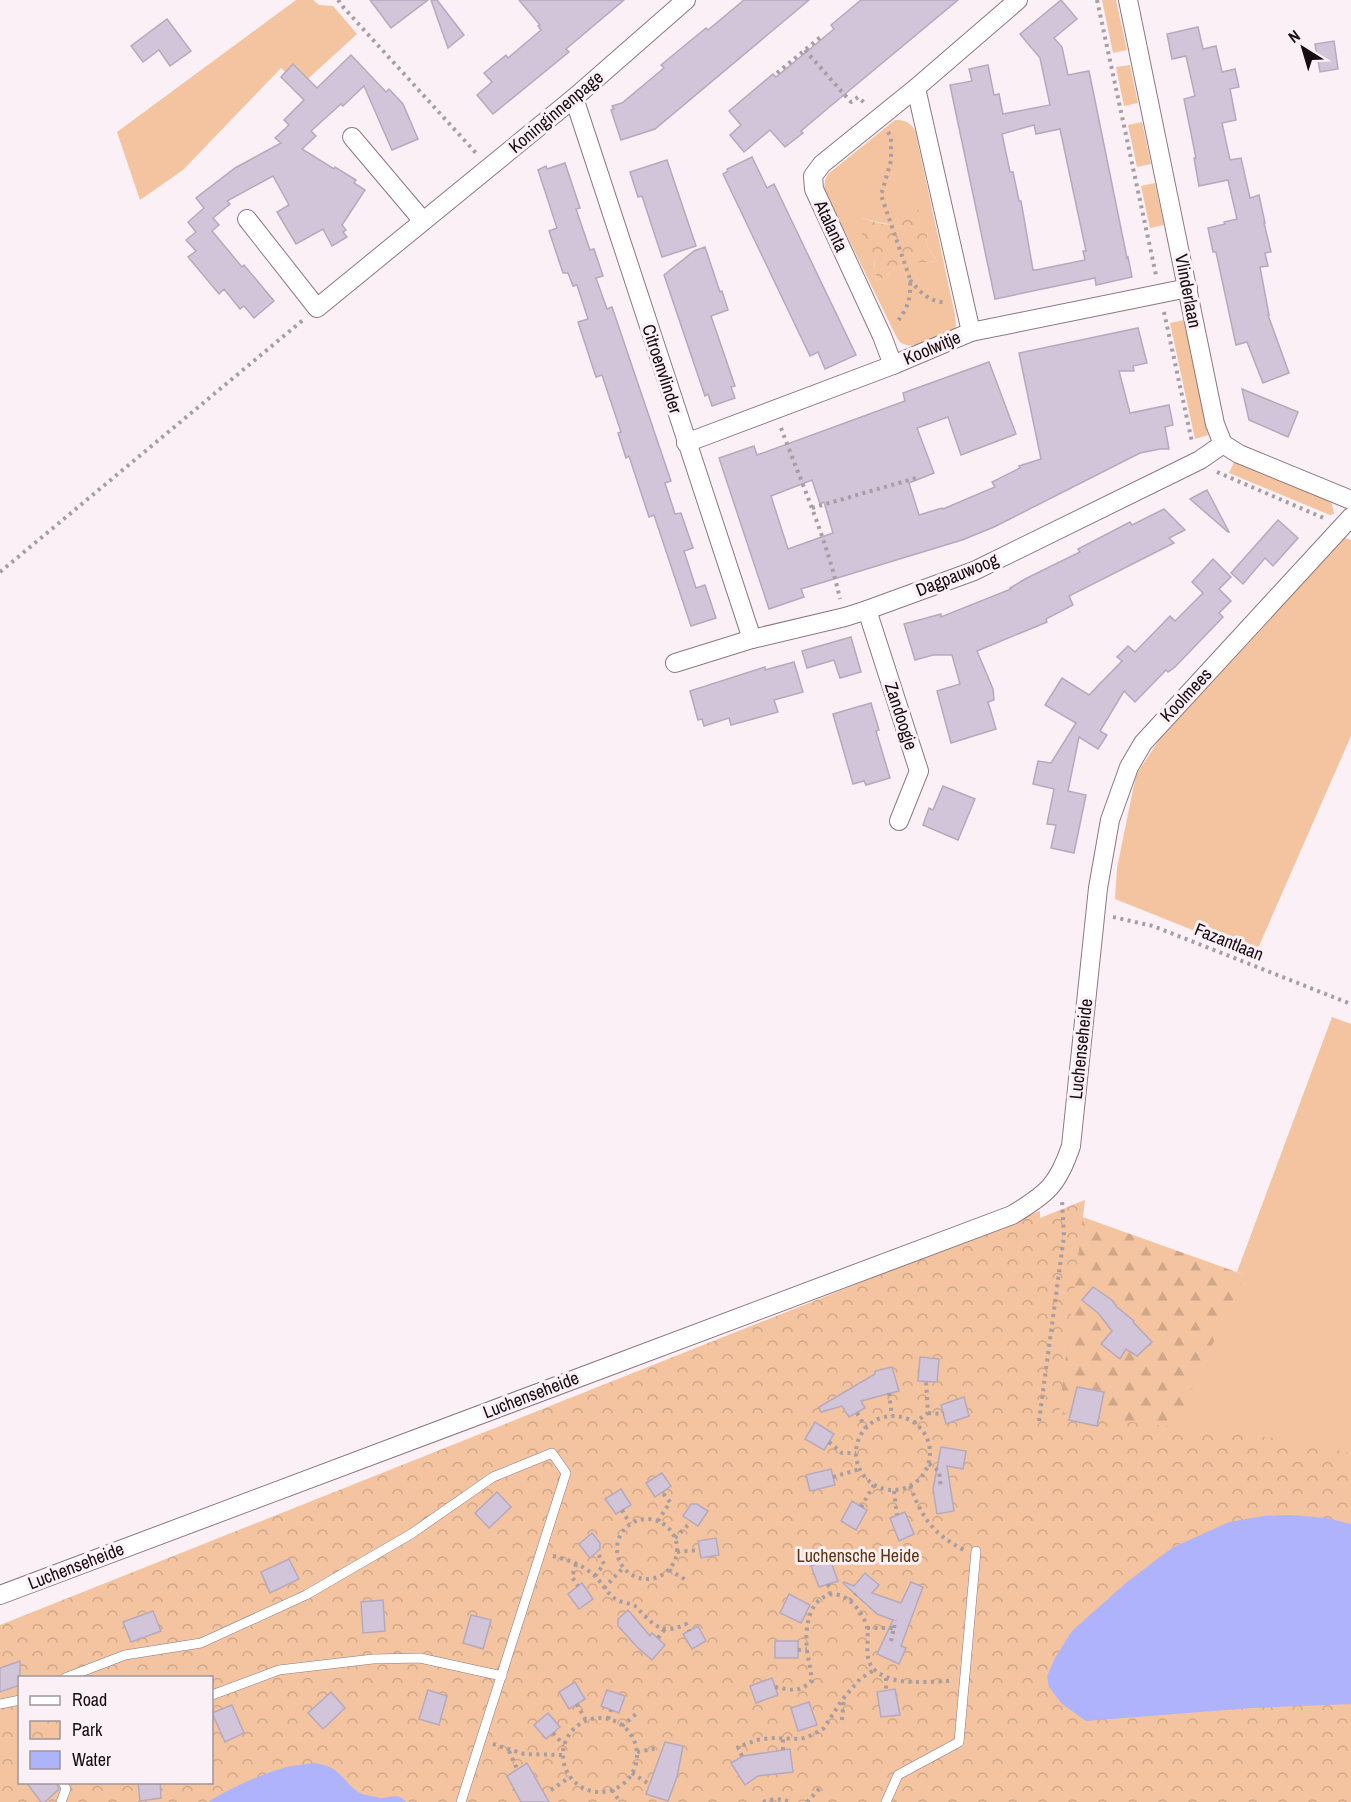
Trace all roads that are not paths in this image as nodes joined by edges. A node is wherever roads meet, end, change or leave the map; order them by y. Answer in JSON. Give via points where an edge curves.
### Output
{"nodes":[{"id":1,"x":686,"y":0,"type":"edge"},
{"id":2,"x":1018,"y":0,"type":"edge"},
{"id":3,"x":1128,"y":0,"type":"edge"},
{"id":4,"x":916,"y":88,"type":"junction"},
{"id":5,"x":574,"y":98,"type":"junction"},
{"id":6,"x":352,"y":137,"type":"dead end"},
{"id":7,"x":248,"y":219,"type":"dead end"},
{"id":8,"x":423,"y":220,"type":"junction"},
{"id":9,"x":1188,"y":288,"type":"junction"},
{"id":10,"x":971,"y":332,"type":"junction"},
{"id":11,"x":893,"y":365,"type":"junction"},
{"id":12,"x":686,"y":443,"type":"junction"},
{"id":13,"x":1223,"y":444,"type":"junction"},
{"id":14,"x":1351,"y":500,"type":"edge"},
{"id":15,"x":1351,"y":517,"type":"edge"},
{"id":16,"x":867,"y":610,"type":"junction"},
{"id":17,"x":752,"y":639,"type":"junction"},
{"id":18,"x":675,"y":663,"type":"dead end"},
{"id":19,"x":899,"y":821,"type":"dead end"},
{"id":20,"x":1095,"y":912,"type":"joint"},
{"id":21,"x":976,"y":1551,"type":"road end"},
{"id":22,"x":0,"y":1595,"type":"edge"},
{"id":23,"x":68,"y":1676,"type":"edge"},
{"id":24,"x":501,"y":1676,"type":"junction"},
{"id":25,"x":213,"y":1695,"type":"edge"},
{"id":26,"x":18,"y":1701,"type":"edge"},
{"id":27,"x":0,"y":1704,"type":"edge"},
{"id":28,"x":64,"y":1786,"type":"edge"},
{"id":29,"x":61,"y":1802,"type":"edge"},
{"id":30,"x":461,"y":1802,"type":"edge"},
{"id":31,"x":886,"y":1802,"type":"edge"}],
"edges":[{"from":1,"to":5,"type":"street","name":"Koninginnenpage"},
{"from":2,"to":4,"type":"street","name":"Atalanta"},
{"from":3,"to":9,"type":"street","name":"Vlinderlaan"},
{"from":4,"to":10,"type":"street"},
{"from":4,"to":11,"type":"street","name":"Atalanta","via":[[822,164],[813,176],[814,189]]},
{"from":5,"to":8,"type":"street","name":"Koninginnenpage"},
{"from":5,"to":12,"type":"street","name":"Citroenvlinder"},
{"from":6,"to":8,"type":"street"},
{"from":7,"to":8,"type":"street","name":"Koninginnenpage","via":[[317,308]]},
{"from":9,"to":10,"type":"street","name":"Koolwitje"},
{"from":9,"to":13,"type":"street","name":"Vlinderlaan","via":[[1215,424]]},
{"from":10,"to":11,"type":"street","name":"Koolwitje"},
{"from":11,"to":12,"type":"street","name":"Koolwitje"},
{"from":12,"to":17,"type":"street","name":"Citroenvlinder"},
{"from":13,"to":14,"type":"street"},
{"from":13,"to":16,"type":"street","name":"Dagpauwoog","via":[[1200,460],[974,571]]},
{"from":15,"to":20,"type":"street","name":"Koolmees","via":[[1143,743],[1129,767],[1110,820]]},
{"from":16,"to":17,"type":"street","name":"Dagpauwoog"},
{"from":16,"to":19,"type":"street","name":"Zandoogje","via":[[918,771]]},
{"from":17,"to":18,"type":"street","name":"Dagpauwoog"},
{"from":20,"to":22,"type":"street","name":"Luchenseheide","via":[[1071,1146],[1055,1183],[1033,1203],[1012,1215]]},
{"from":21,"to":31,"type":"lane","via":[[959,1742],[898,1775]]},
{"from":23,"to":24,"type":"lane","via":[[125,1655],[201,1643],[306,1595],[411,1534],[493,1477],[552,1453],[566,1473]]},
{"from":24,"to":25,"type":"lane","via":[[420,1658],[374,1659],[279,1670]]},
{"from":24,"to":30,"type":"lane"},
{"from":26,"to":27,"type":"lane"},
{"from":28,"to":29,"type":"lane"}]}
